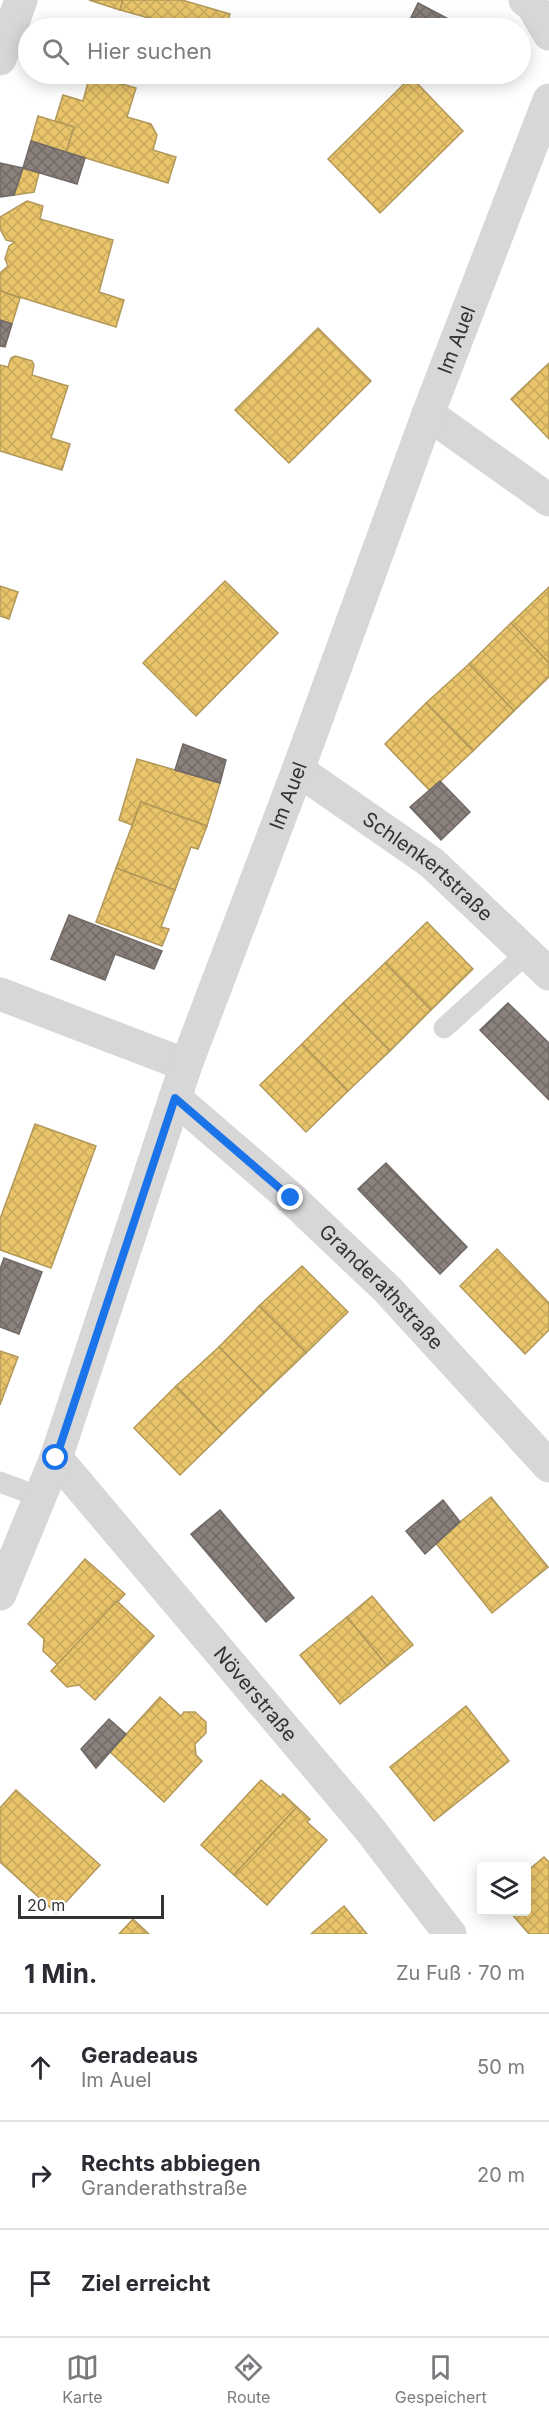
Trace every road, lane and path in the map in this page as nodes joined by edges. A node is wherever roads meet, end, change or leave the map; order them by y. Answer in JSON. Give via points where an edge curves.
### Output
{"nodes":[{"id":1,"x":21,"y":0,"type":"edge"},
{"id":2,"x":525,"y":0,"type":"edge"},
{"id":3,"x":549,"y":34,"type":"edge"},
{"id":4,"x":0,"y":59,"type":"edge"},
{"id":5,"x":549,"y":100,"type":"edge"},
{"id":6,"x":428,"y":414,"type":"junction"},
{"id":7,"x":547,"y":493,"type":"edge"},
{"id":8,"x":298,"y":770,"type":"junction"},
{"id":9,"x":538,"y":963,"type":"edge"},
{"id":10,"x":0,"y":994,"type":"edge"},
{"id":11,"x":444,"y":1028,"type":"dead end"},
{"id":12,"x":186,"y":1065,"type":"junction"},
{"id":13,"x":175,"y":1098,"type":"junction"},
{"id":14,"x":56,"y":1458,"type":"junction"},
{"id":15,"x":549,"y":1466,"type":"edge"},
{"id":16,"x":0,"y":1482,"type":"edge"},
{"id":17,"x":40,"y":1497,"type":"junction"},
{"id":18,"x":0,"y":1594,"type":"edge"},
{"id":19,"x":450,"y":1934,"type":"edge"}],
"edges":[{"from":1,"to":4,"type":"street"},
{"from":2,"to":3,"type":"street"},
{"from":5,"to":6,"type":"street","name":"Im Auel"},
{"from":6,"to":7,"type":"street"},
{"from":6,"to":8,"type":"street","name":"Im Auel"},
{"from":8,"to":9,"type":"street","name":"Schlenkertstraße","via":[[432,863]]},
{"from":8,"to":12,"type":"street","name":"Im Auel"},
{"from":9,"to":11,"type":"lane"},
{"from":10,"to":12,"type":"street"},
{"from":12,"to":13,"type":"street","name":"Im Auel"},
{"from":13,"to":14,"type":"street","name":"Im Auel"},
{"from":13,"to":15,"type":"street","name":"Granderathstraße","via":[[291,1198],[387,1289]]},
{"from":14,"to":17,"type":"street","name":"Im Auel"},
{"from":14,"to":19,"type":"street","name":"Növerstraße","via":[[367,1826]]},
{"from":16,"to":17,"type":"lane"},
{"from":17,"to":18,"type":"street","name":"Im Auel"}]}
